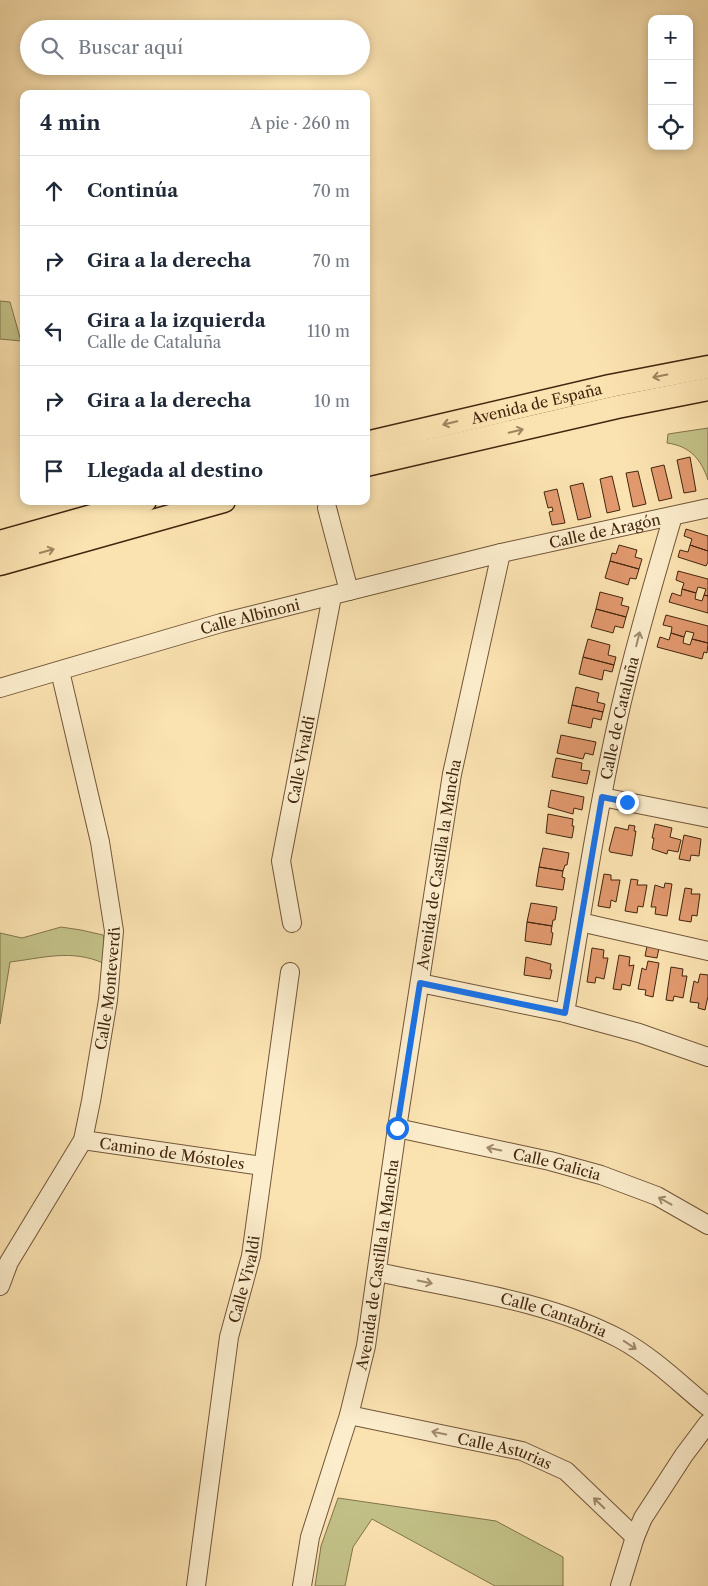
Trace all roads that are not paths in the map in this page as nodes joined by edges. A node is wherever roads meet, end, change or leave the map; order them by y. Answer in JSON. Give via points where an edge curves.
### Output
{"nodes":[{"id":1,"x":708,"y":367,"type":"edge"},
{"id":2,"x":708,"y":389,"type":"edge"},
{"id":3,"x":370,"y":442,"type":"edge"},
{"id":4,"x":370,"y":464,"type":"edge"},
{"id":5,"x":131,"y":505,"type":"edge"},
{"id":6,"x":210,"y":505,"type":"edge"},
{"id":7,"x":327,"y":508,"type":"dead end"},
{"id":8,"x":708,"y":508,"type":"edge"},
{"id":9,"x":672,"y":516,"type":"junction"},
{"id":10,"x":0,"y":542,"type":"edge"},
{"id":11,"x":501,"y":553,"type":"junction"},
{"id":12,"x":0,"y":564,"type":"edge"},
{"id":13,"x":340,"y":593,"type":"junction"},
{"id":14,"x":60,"y":671,"type":"junction"},
{"id":15,"x":0,"y":688,"type":"edge"},
{"id":16,"x":602,"y":797,"type":"junction"},
{"id":17,"x":708,"y":818,"type":"edge"},
{"id":18,"x":580,"y":922,"type":"junction"},
{"id":19,"x":292,"y":923,"type":"dead end"},
{"id":20,"x":708,"y":951,"type":"edge"},
{"id":21,"x":290,"y":972,"type":"dead end"},
{"id":22,"x":420,"y":983,"type":"junction"},
{"id":23,"x":565,"y":1013,"type":"junction"},
{"id":24,"x":708,"y":1057,"type":"edge"},
{"id":25,"x":397,"y":1128,"type":"junction"},
{"id":26,"x":83,"y":1140,"type":"junction"},
{"id":27,"x":262,"y":1166,"type":"junction"},
{"id":28,"x":708,"y":1225,"type":"edge"},
{"id":29,"x":378,"y":1272,"type":"junction"},
{"id":30,"x":0,"y":1286,"type":"edge"},
{"id":31,"x":708,"y":1407,"type":"edge"},
{"id":32,"x":350,"y":1415,"type":"junction"},
{"id":33,"x":708,"y":1423,"type":"edge"},
{"id":34,"x":635,"y":1537,"type":"junction"},
{"id":35,"x":196,"y":1586,"type":"edge"},
{"id":36,"x":302,"y":1586,"type":"edge"},
{"id":37,"x":620,"y":1586,"type":"edge"}],
"edges":[{"from":1,"to":3,"type":"main road","name":"Avenida de España","one_way":true,"via":[[610,386]]},
{"from":4,"to":2,"type":"main road","name":"Avenida de España","one_way":true},
{"from":5,"to":10,"type":"main road"},
{"from":12,"to":6,"type":"main road","one_way":true},
{"from":7,"to":13,"type":"street"},
{"from":8,"to":9,"type":"street","name":"Calle de Aragón"},
{"from":9,"to":11,"type":"street","name":"Calle de Aragón"},
{"from":16,"to":9,"type":"street","name":"Calle de Cataluña","one_way":true,"via":[[622,701]]},
{"from":11,"to":13,"type":"street","name":"Calle Albinoni"},
{"from":11,"to":22,"type":"street","name":"Avenida de Castilla la Mancha","via":[[452,774]]},
{"from":13,"to":14,"type":"street","name":"Calle Albinoni","via":[[221,623]]},
{"from":13,"to":19,"type":"street","name":"Calle Vivaldi","via":[[281,861]]},
{"from":14,"to":15,"type":"street","name":"Calle Albinoni"},
{"from":14,"to":26,"type":"street","name":"Calle Monteverdi","via":[[100,842],[114,931],[108,1000]]},
{"from":16,"to":17,"type":"street"},
{"from":16,"to":18,"type":"street","name":"Calle de Cataluña"},
{"from":18,"to":20,"type":"street"},
{"from":18,"to":23,"type":"street","name":"Calle de Cataluña"},
{"from":21,"to":27,"type":"street","name":"Calle Vivaldi"},
{"from":22,"to":23,"type":"street"},
{"from":22,"to":25,"type":"street","name":"Avenida de Castilla la Mancha"},
{"from":23,"to":24,"type":"street","via":[[639,1033]]},
{"from":28,"to":25,"type":"street","name":"Calle Galicia","one_way":true,"via":[[657,1196],[601,1175]]},
{"from":25,"to":29,"type":"street","name":"Avenida de Castilla la Mancha"},
{"from":26,"to":27,"type":"street","name":"Camino de Móstoles"},
{"from":26,"to":30,"type":"street","name":"Calle Monteverdi","via":[[9,1262]]},
{"from":27,"to":35,"type":"street","name":"Calle Vivaldi","via":[[251,1256],[229,1337]]},
{"from":29,"to":31,"type":"street","name":"Calle Cantabria","one_way":true,"via":[[526,1304],[574,1319],[621,1340],[664,1368]]},
{"from":29,"to":32,"type":"street","name":"Avenida de Castilla la Mancha"},
{"from":34,"to":32,"type":"street","name":"Calle Asturias","one_way":true,"via":[[566,1471],[522,1451]]},
{"from":32,"to":36,"type":"street","name":"Avenida de Castilla la Mancha","via":[[310,1537]]},
{"from":33,"to":34,"type":"street","via":[[643,1518]]},
{"from":34,"to":37,"type":"street"}]}
